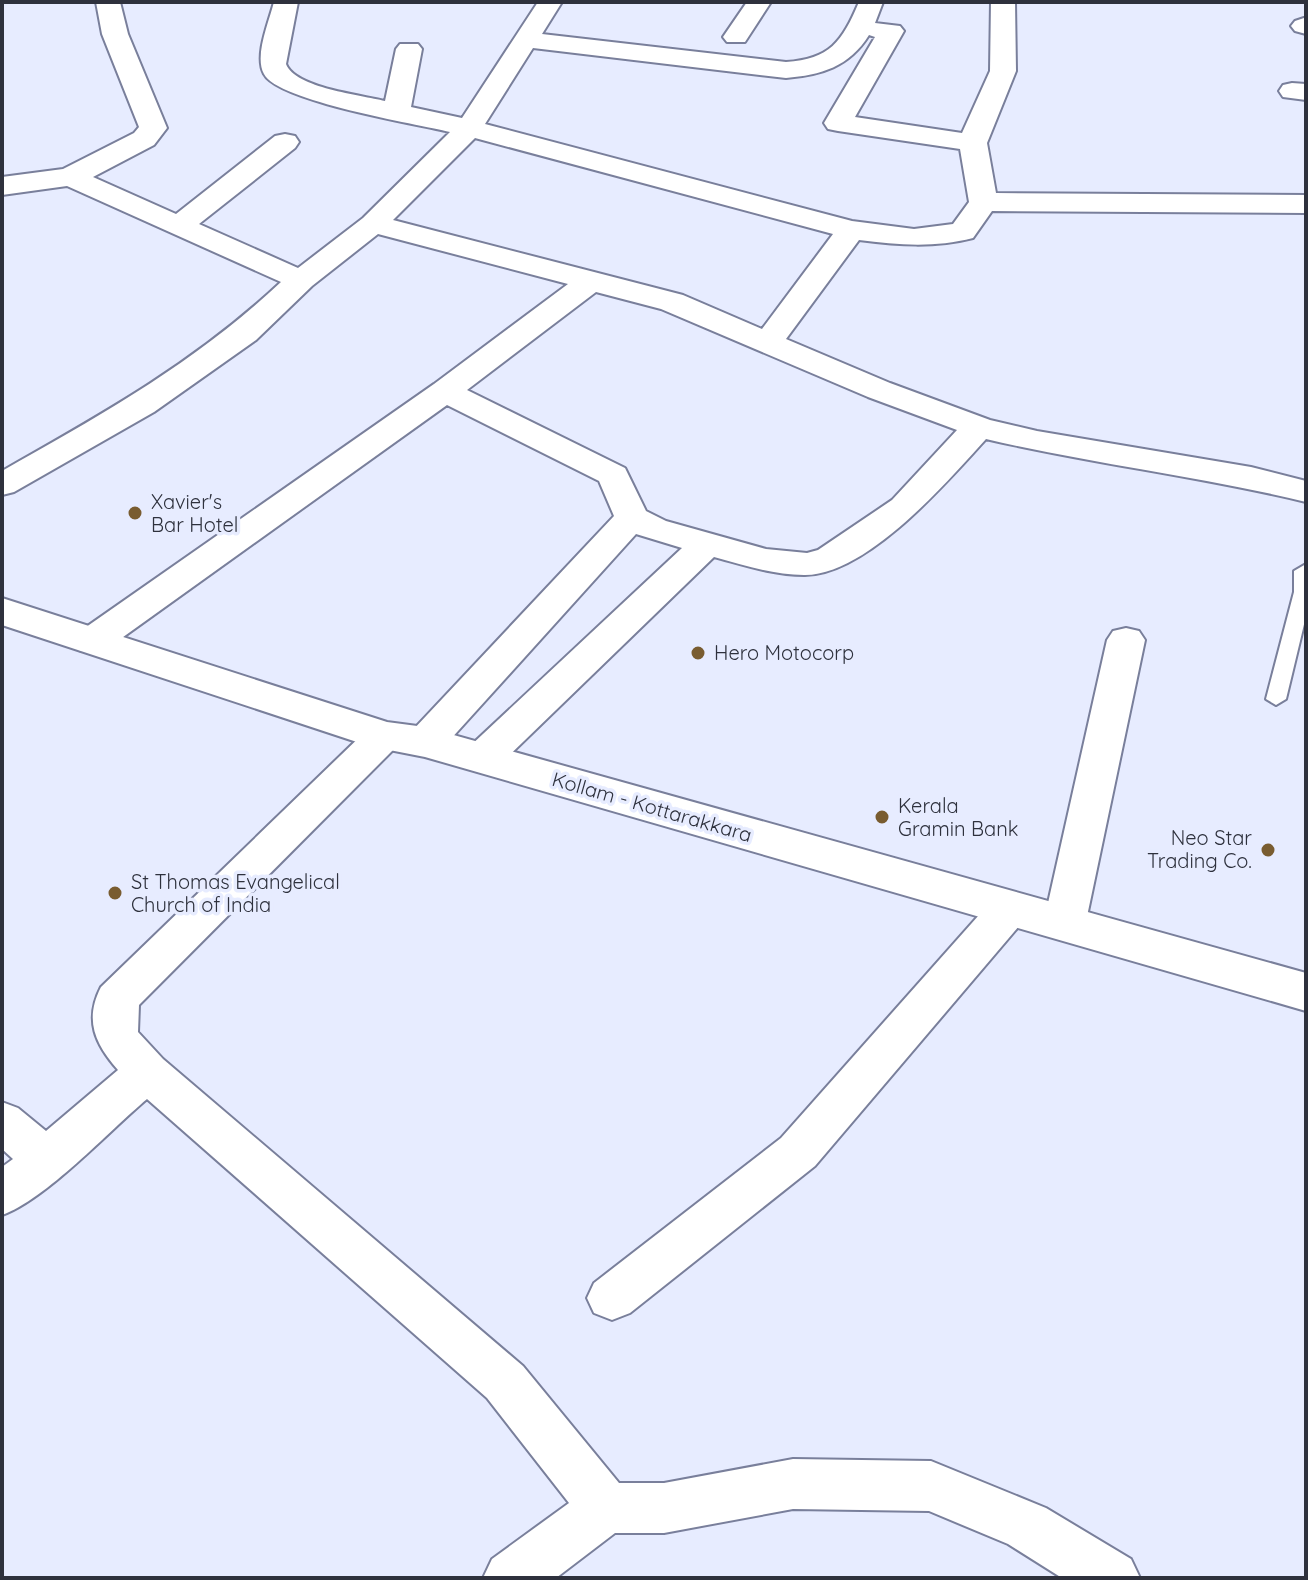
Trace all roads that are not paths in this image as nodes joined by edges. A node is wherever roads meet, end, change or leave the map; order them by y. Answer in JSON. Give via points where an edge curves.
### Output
{"nodes":[{"id":1,"x":108,"y":2,"type":"edge"},
{"id":2,"x":286,"y":2,"type":"edge"},
{"id":3,"x":550,"y":2,"type":"edge"},
{"id":4,"x":759,"y":2,"type":"edge"},
{"id":5,"x":871,"y":2,"type":"edge"},
{"id":6,"x":1003,"y":2,"type":"edge"},
{"id":7,"x":862,"y":28,"type":"junction"},
{"id":8,"x":736,"y":37,"type":"dead end"},
{"id":9,"x":527,"y":40,"type":"junction"},
{"id":10,"x":409,"y":49,"type":"dead end"},
{"id":11,"x":396,"y":113,"type":"junction"},
{"id":12,"x":469,"y":128,"type":"junction"},
{"id":13,"x":285,"y":142,"type":"dead end"},
{"id":14,"x":973,"y":143,"type":"junction"},
{"id":15,"x":70,"y":177,"type":"junction"},
{"id":16,"x":2,"y":186,"type":"edge"},
{"id":17,"x":983,"y":202,"type":"junction"},
{"id":18,"x":1306,"y":204,"type":"edge"},
{"id":19,"x":373,"y":224,"type":"junction"},
{"id":20,"x":180,"y":225,"type":"junction"},
{"id":21,"x":851,"y":230,"type":"junction"},
{"id":22,"x":301,"y":280,"type":"junction"},
{"id":23,"x":591,"y":281,"type":"junction"},
{"id":24,"x":768,"y":342,"type":"junction"},
{"id":25,"x":445,"y":391,"type":"junction"},
{"id":26,"x":979,"y":427,"type":"junction"},
{"id":27,"x":2,"y":485,"type":"edge"},
{"id":28,"x":1306,"y":492,"type":"edge"},
{"id":29,"x":632,"y":517,"type":"junction"},
{"id":30,"x":708,"y":543,"type":"junction"},
{"id":31,"x":1306,"y":570,"type":"edge"},
{"id":32,"x":2,"y":611,"type":"edge"},
{"id":33,"x":1126,"y":640,"type":"dead end"},
{"id":34,"x":92,"y":641,"type":"junction"},
{"id":35,"x":1276,"y":699,"type":"dead end"},
{"id":36,"x":404,"y":739,"type":"junction"},
{"id":37,"x":482,"y":758,"type":"junction"},
{"id":38,"x":1010,"y":908,"type":"junction"},
{"id":39,"x":1065,"y":921,"type":"junction"},
{"id":40,"x":1306,"y":992,"type":"edge"},
{"id":41,"x":147,"y":1072,"type":"junction"},
{"id":42,"x":2,"y":1121,"type":"edge"},
{"id":43,"x":47,"y":1160,"type":"junction"},
{"id":44,"x":2,"y":1195,"type":"edge"},
{"id":45,"x":612,"y":1298,"type":"dead end"},
{"id":46,"x":606,"y":1508,"type":"junction"},
{"id":47,"x":511,"y":1578,"type":"edge"},
{"id":48,"x":1112,"y":1578,"type":"edge"}],
"edges":[{"from":1,"to":15,"type":"street","via":[[115,34],[153,128],[144,139]]},
{"from":2,"to":11,"type":"street","via":[[273,64],[277,75],[302,90]]},
{"from":3,"to":9,"type":"street"},
{"from":4,"to":8,"type":"street"},
{"from":5,"to":7,"type":"street"},
{"from":6,"to":14,"type":"street","via":[[1003,71]]},
{"from":7,"to":9,"type":"street","via":[[852,46],[835,58],[794,71]]},
{"from":7,"to":14,"type":"street","via":[[891,31],[838,123]]},
{"from":9,"to":12,"type":"street"},
{"from":10,"to":11,"type":"street"},
{"from":11,"to":12,"type":"street"},
{"from":12,"to":19,"type":"street"},
{"from":12,"to":21,"type":"street"},
{"from":13,"to":20,"type":"street"},
{"from":14,"to":17,"type":"street"},
{"from":15,"to":16,"type":"street"},
{"from":15,"to":20,"type":"street"},
{"from":17,"to":18,"type":"street"},
{"from":17,"to":21,"type":"street","via":[[963,232],[914,238]]},
{"from":19,"to":22,"type":"street"},
{"from":19,"to":23,"type":"street"},
{"from":20,"to":22,"type":"street"},
{"from":21,"to":24,"type":"street"},
{"from":22,"to":27,"type":"street","via":[[245,333],[142,405]]},
{"from":23,"to":24,"type":"street","via":[[672,302]]},
{"from":23,"to":25,"type":"street"},
{"from":24,"to":26,"type":"street"},
{"from":25,"to":29,"type":"street","via":[[613,475]]},
{"from":25,"to":34,"type":"street"},
{"from":26,"to":28,"type":"street"},
{"from":26,"to":30,"type":"street","via":[[904,507],[830,558],[807,564],[765,560]]},
{"from":29,"to":30,"type":"street","via":[[654,529]]},
{"from":29,"to":36,"type":"street"},
{"from":30,"to":37,"type":"street"},
{"from":31,"to":35,"type":"lane"},
{"from":32,"to":34,"type":"main road","name":"Kollam - Kottarakkara"},
{"from":33,"to":39,"type":"street"},
{"from":34,"to":36,"type":"main road","name":"Kollam - Kottarakkara"},
{"from":36,"to":37,"type":"main road","name":"Kollam - Kottarakkara"},
{"from":36,"to":41,"type":"street","via":[[117,999],[116,1037]]},
{"from":37,"to":38,"type":"main road","name":"Kollam - Kottarakkara"},
{"from":38,"to":39,"type":"main road","name":"Kollam - Kottarakkara"},
{"from":38,"to":45,"type":"street","via":[[798,1152]]},
{"from":39,"to":40,"type":"main road","name":"Kollam - Kottarakkara"},
{"from":41,"to":43,"type":"street"},
{"from":41,"to":46,"type":"street","via":[[505,1382]]},
{"from":42,"to":43,"type":"street"},
{"from":43,"to":44,"type":"street"},
{"from":46,"to":47,"type":"street"},
{"from":46,"to":48,"type":"street","via":[[664,1508],[793,1484],[931,1486],[1027,1526]]}]}
